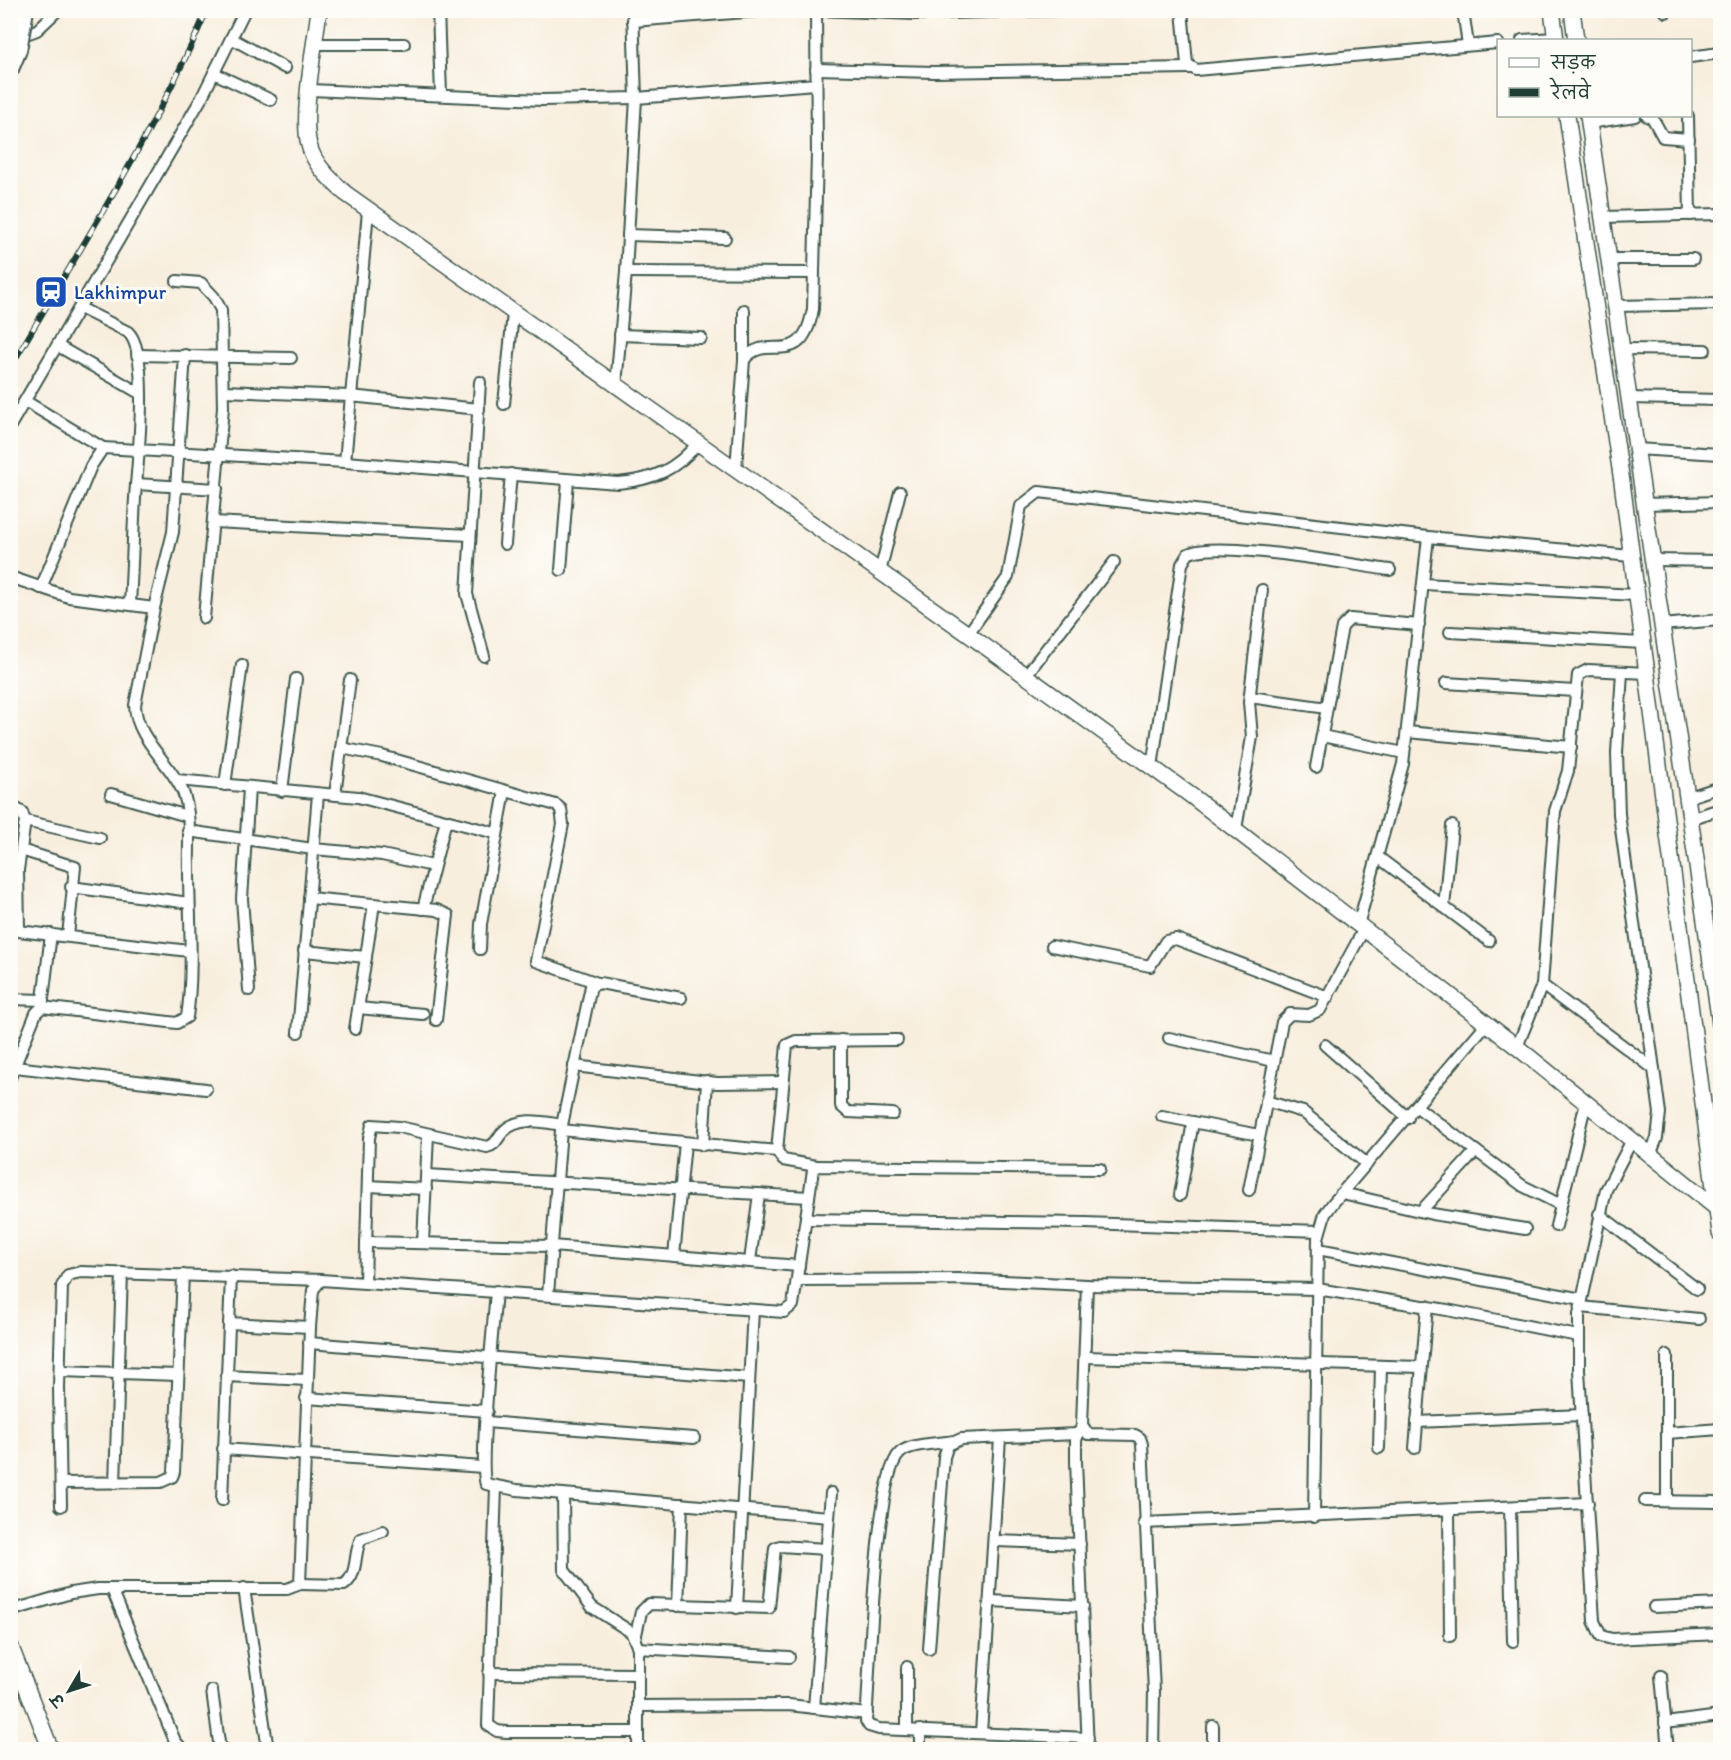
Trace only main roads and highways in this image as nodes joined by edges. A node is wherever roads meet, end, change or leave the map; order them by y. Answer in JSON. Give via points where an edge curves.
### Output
{"nodes":[{"id":1,"x":25,"y":10,"type":"edge"},
{"id":2,"x":14,"y":45,"type":"edge"},
{"id":3,"x":10,"y":69,"type":"edge"}],
"edges":[{"from":1,"to":2,"type":"main road","bridge":true},
{"from":2,"to":3,"type":"main road"}]}
